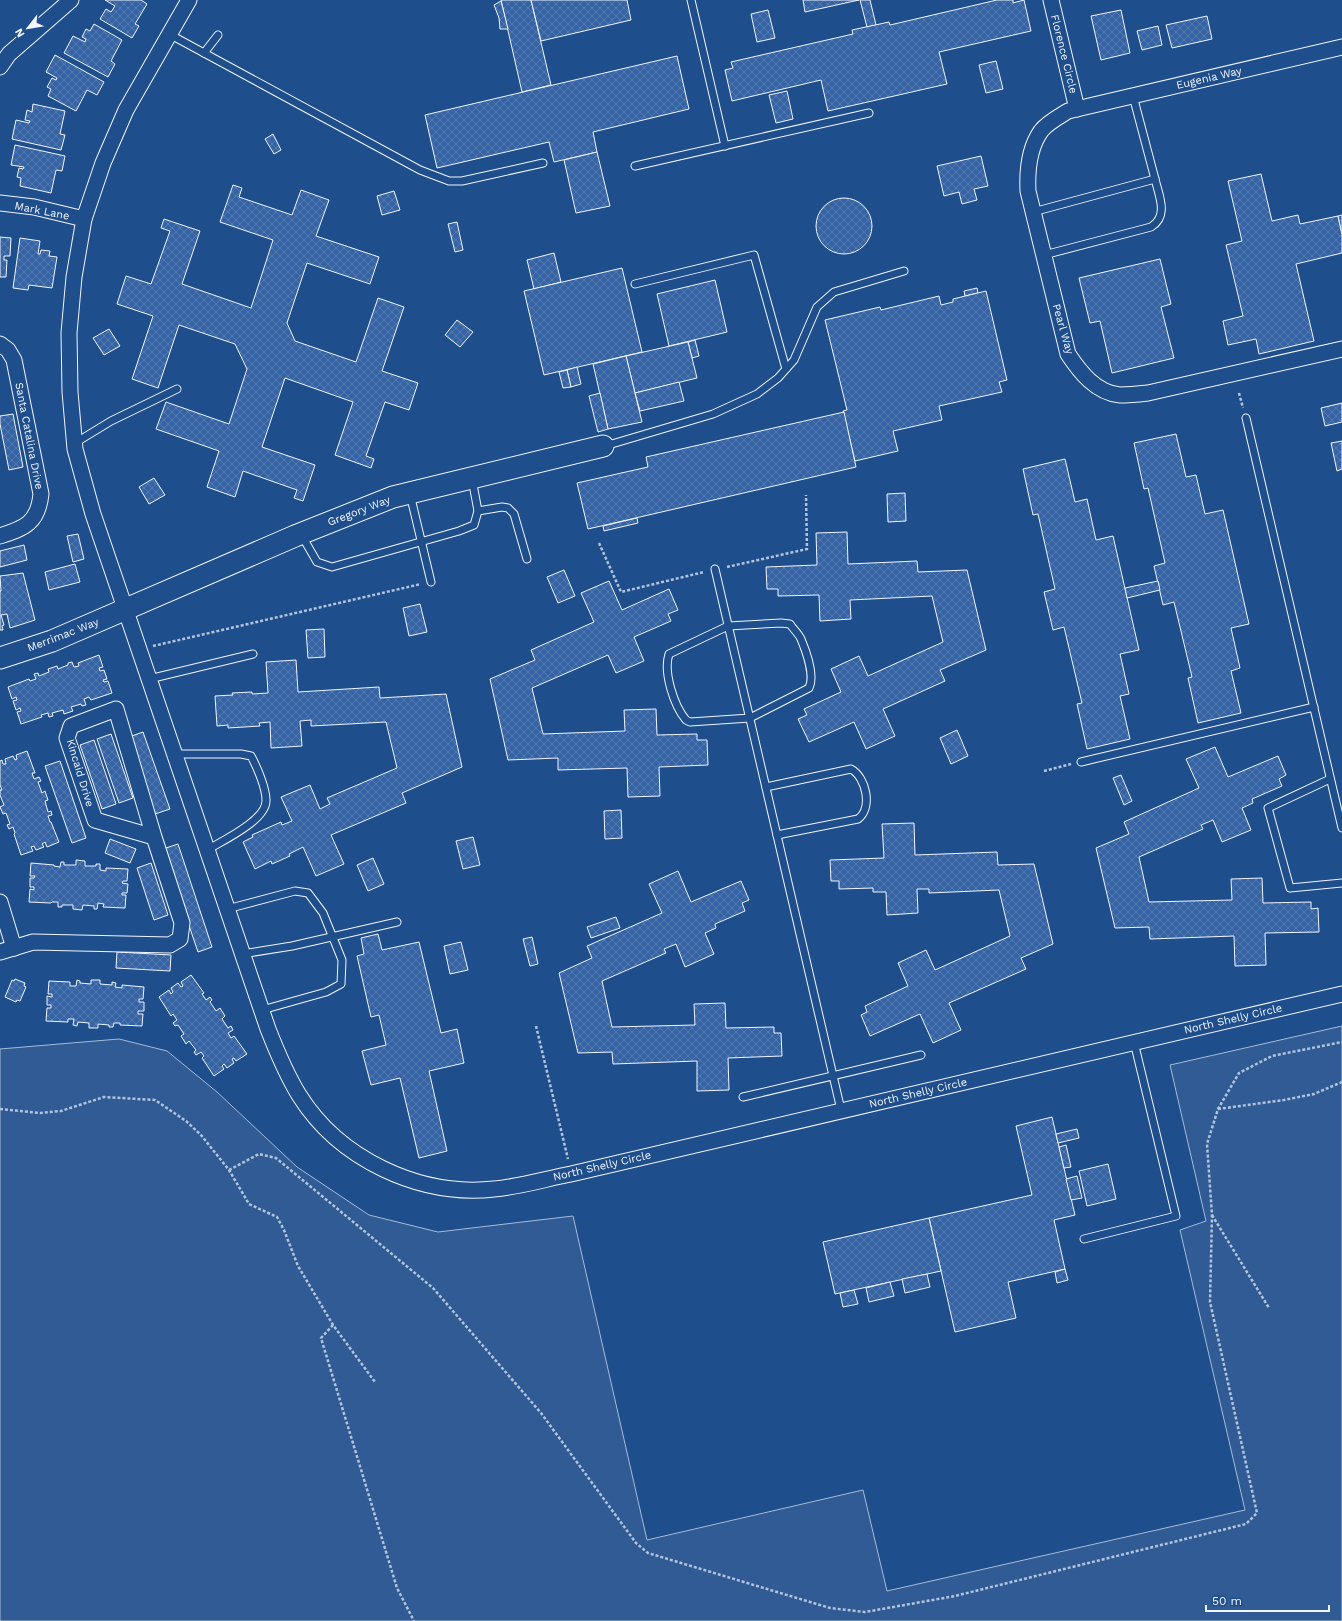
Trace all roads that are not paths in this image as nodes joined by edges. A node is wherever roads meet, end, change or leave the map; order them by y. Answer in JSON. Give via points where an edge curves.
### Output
{"nodes":[{"id":1,"x":71,"y":0,"type":"edge"},
{"id":2,"x":189,"y":0,"type":"edge"},
{"id":3,"x":691,"y":0,"type":"edge"},
{"id":4,"x":1050,"y":0,"type":"edge"},
{"id":5,"x":169,"y":34,"type":"junction"},
{"id":6,"x":218,"y":35,"type":"dead end"},
{"id":7,"x":1342,"y":47,"type":"edge"},
{"id":8,"x":204,"y":53,"type":"junction"},
{"id":9,"x":0,"y":67,"type":"edge"},
{"id":10,"x":1133,"y":96,"type":"junction"},
{"id":11,"x":1077,"y":109,"type":"junction"},
{"id":12,"x":869,"y":113,"type":"dead end"},
{"id":13,"x":725,"y":146,"type":"junction"},
{"id":14,"x":543,"y":163,"type":"dead end"},
{"id":15,"x":635,"y":166,"type":"dead end"},
{"id":16,"x":1155,"y":179,"type":"junction"},
{"id":17,"x":0,"y":203,"type":"edge"},
{"id":18,"x":1033,"y":212,"type":"junction"},
{"id":19,"x":84,"y":219,"type":"junction"},
{"id":20,"x":1044,"y":255,"type":"junction"},
{"id":21,"x":904,"y":272,"type":"dead end"},
{"id":22,"x":635,"y":284,"type":"dead end"},
{"id":23,"x":0,"y":344,"type":"edge"},
{"id":24,"x":1342,"y":348,"type":"edge"},
{"id":25,"x":786,"y":369,"type":"junction"},
{"id":26,"x":177,"y":389,"type":"dead end"},
{"id":27,"x":1246,"y":418,"type":"dead end"},
{"id":28,"x":75,"y":443,"type":"junction"},
{"id":29,"x":603,"y":446,"type":"joint"},
{"id":30,"x":472,"y":478,"type":"junction"},
{"id":31,"x":410,"y":493,"type":"junction"},
{"id":32,"x":478,"y":511,"type":"junction"},
{"id":33,"x":301,"y":534,"type":"junction"},
{"id":34,"x":0,"y":536,"type":"edge"},
{"id":35,"x":422,"y":542,"type":"junction"},
{"id":36,"x":527,"y":560,"type":"dead end"},
{"id":37,"x":715,"y":569,"type":"dead end"},
{"id":38,"x":431,"y":582,"type":"road end"},
{"id":39,"x":126,"y":610,"type":"junction"},
{"id":40,"x":728,"y":626,"type":"junction"},
{"id":41,"x":253,"y":654,"type":"dead end"},
{"id":42,"x":0,"y":658,"type":"edge"},
{"id":43,"x":149,"y":679,"type":"junction"},
{"id":44,"x":1314,"y":707,"type":"junction"},
{"id":45,"x":750,"y":718,"type":"junction"},
{"id":46,"x":174,"y":754,"type":"junction"},
{"id":47,"x":1081,"y":762,"type":"road end"},
{"id":48,"x":1330,"y":779,"type":"junction"},
{"id":49,"x":766,"y":788,"type":"junction"},
{"id":50,"x":1342,"y":828,"type":"edge"},
{"id":51,"x":777,"y":835,"type":"junction"},
{"id":52,"x":154,"y":837,"type":"junction"},
{"id":53,"x":207,"y":850,"type":"junction"},
{"id":54,"x":1342,"y":883,"type":"edge"},
{"id":55,"x":0,"y":902,"type":"edge"},
{"id":56,"x":227,"y":910,"type":"junction"},
{"id":57,"x":397,"y":922,"type":"dead end"},
{"id":58,"x":333,"y":938,"type":"junction"},
{"id":59,"x":7,"y":950,"type":"edge"},
{"id":60,"x":242,"y":954,"type":"junction"},
{"id":61,"x":1342,"y":994,"type":"edge"},
{"id":62,"x":262,"y":1010,"type":"junction"},
{"id":63,"x":1134,"y":1042,"type":"junction"},
{"id":64,"x":921,"y":1055,"type":"dead end"},
{"id":65,"x":833,"y":1076,"type":"junction"},
{"id":66,"x":743,"y":1097,"type":"dead end"},
{"id":67,"x":841,"y":1110,"type":"junction"},
{"id":68,"x":1084,"y":1239,"type":"dead end"}],
"edges":[{"from":1,"to":9,"type":"street","via":[[9,54]]},
{"from":2,"to":5,"type":"street","name":"North Shelly Circle"},
{"from":3,"to":13,"type":"lane"},
{"from":4,"to":11,"type":"street","name":"Florence Circle"},
{"from":5,"to":8,"type":"lane"},
{"from":5,"to":19,"type":"street","name":"North Shelly Circle","via":[[126,110],[103,163]]},
{"from":6,"to":8,"type":"lane"},
{"from":7,"to":10,"type":"street","name":"Eugenia Way"},
{"from":8,"to":14,"type":"lane","via":[[420,170],[449,181],[462,181]]},
{"from":10,"to":11,"type":"street","name":"Eugenia Way"},
{"from":10,"to":16,"type":"lane"},
{"from":11,"to":18,"type":"street","name":"Pearl Way","via":[[1068,111],[1041,130],[1034,145],[1027,171]]},
{"from":12,"to":13,"type":"lane"},
{"from":13,"to":15,"type":"lane"},
{"from":16,"to":18,"type":"lane"},
{"from":16,"to":20,"type":"lane","via":[[1162,216],[1158,223]]},
{"from":17,"to":19,"type":"street","name":"Mark Lane","via":[[34,207]]},
{"from":18,"to":20,"type":"street","name":"Pearl Way"},
{"from":19,"to":28,"type":"street","name":"North Shelly Circle","via":[[74,277],[69,333],[70,392]]},
{"from":20,"to":24,"type":"street","name":"Pearl Way","via":[[1068,354],[1081,373],[1108,392],[1119,395],[1155,391]]},
{"from":21,"to":25,"type":"lane","via":[[834,292],[817,307],[794,360]]},
{"from":22,"to":25,"type":"lane","via":[[754,255]]},
{"from":23,"to":34,"type":"street","name":"Santa Catalina Drive","via":[[8,350],[14,360],[41,494],[34,518],[18,530]]},
{"from":25,"to":29,"type":"lane","via":[[756,394],[713,414]]},
{"from":26,"to":28,"type":"lane","via":[[111,421]]},
{"from":27,"to":44,"type":"lane"},
{"from":28,"to":39,"type":"street","name":"North Shelly Circle","via":[[93,514]]},
{"from":29,"to":30,"type":"street","name":"Gregory Way"},
{"from":30,"to":31,"type":"street","name":"Gregory Way"},
{"from":30,"to":32,"type":"lane"},
{"from":31,"to":33,"type":"street","name":"Gregory Way","via":[[393,497]]},
{"from":31,"to":35,"type":"lane"},
{"from":32,"to":35,"type":"lane","via":[[474,525]]},
{"from":32,"to":36,"type":"lane","via":[[508,508],[514,514]]},
{"from":33,"to":35,"type":"lane","via":[[317,562],[332,567]]},
{"from":33,"to":39,"type":"street","name":"Gregory Way"},
{"from":35,"to":38,"type":"lane"},
{"from":37,"to":40,"type":"lane"},
{"from":39,"to":42,"type":"street","name":"Merrimac Way","via":[[52,641]]},
{"from":39,"to":43,"type":"street","name":"North Shelly Circle"},
{"from":40,"to":45,"type":"lane"},
{"from":40,"to":45,"type":"lane","via":[[790,624],[801,638],[810,665],[809,688]]},
{"from":40,"to":45,"type":"lane","via":[[669,654],[667,659],[672,696],[684,718],[690,722]]},
{"from":41,"to":43,"type":"lane"},
{"from":43,"to":46,"type":"street","name":"North Shelly Circle"},
{"from":44,"to":47,"type":"lane"},
{"from":44,"to":48,"type":"lane"},
{"from":45,"to":49,"type":"lane"},
{"from":46,"to":53,"type":"street","name":"North Shelly Circle"},
{"from":46,"to":53,"type":"lane","via":[[241,754],[251,756],[258,770],[266,800],[263,809],[253,822]]},
{"from":48,"to":50,"type":"lane"},
{"from":48,"to":54,"type":"lane","via":[[1268,808],[1290,888]]},
{"from":49,"to":51,"type":"lane"},
{"from":49,"to":51,"type":"lane","via":[[851,769],[856,771],[864,785],[866,811],[858,819]]},
{"from":51,"to":65,"type":"lane"},
{"from":52,"to":52,"type":"street","name":"Kincaid Drive","via":[[95,820],[67,738],[71,726],[116,709]]},
{"from":52,"to":59,"type":"street","name":"Kincaid Drive","via":[[182,923],[180,939],[170,944],[33,942]]},
{"from":53,"to":56,"type":"street","name":"North Shelly Circle"},
{"from":55,"to":59,"type":"street"},
{"from":56,"to":58,"type":"lane","via":[[295,891],[308,893],[323,914]]},
{"from":56,"to":60,"type":"street","name":"North Shelly Circle"},
{"from":57,"to":58,"type":"lane"},
{"from":58,"to":60,"type":"lane"},
{"from":58,"to":62,"type":"lane","via":[[342,960],[341,984],[326,992]]},
{"from":60,"to":62,"type":"street","name":"North Shelly Circle"},
{"from":61,"to":63,"type":"street","name":"North Shelly Circle"},
{"from":62,"to":67,"type":"street","name":"North Shelly Circle","via":[[284,1068],[299,1096],[317,1119],[341,1142],[369,1162],[390,1172],[413,1181],[454,1189],[493,1189],[571,1174]]},
{"from":63,"to":67,"type":"street","name":"North Shelly Circle"},
{"from":63,"to":68,"type":"lane","via":[[1176,1216]]},
{"from":64,"to":65,"type":"lane"},
{"from":65,"to":66,"type":"lane"},
{"from":65,"to":67,"type":"lane"}]}
